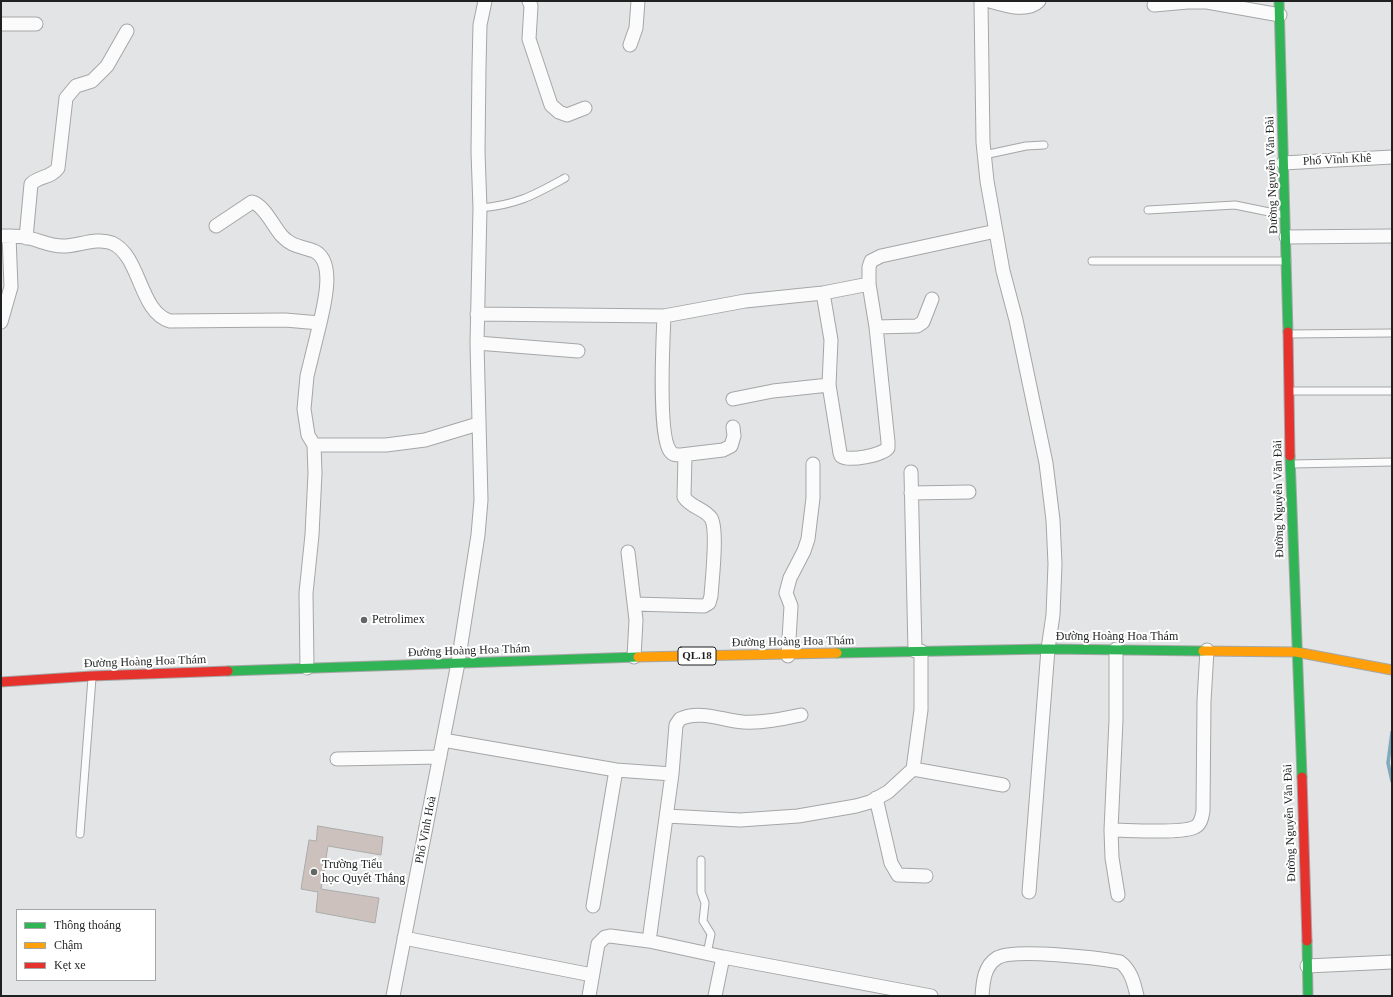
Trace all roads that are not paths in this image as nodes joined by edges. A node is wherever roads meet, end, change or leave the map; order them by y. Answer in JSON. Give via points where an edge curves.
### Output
{"nodes":[{"id":1,"x":485,"y":1,"type":"edge"},
{"id":2,"x":529,"y":1,"type":"edge"},
{"id":3,"x":638,"y":1,"type":"edge"},
{"id":4,"x":981,"y":1,"type":"edge"},
{"id":5,"x":990,"y":1,"type":"edge"},
{"id":6,"x":1039,"y":1,"type":"edge"},
{"id":7,"x":1279,"y":1,"type":"edge"},
{"id":8,"x":1154,"y":5,"type":"dead end"},
{"id":9,"x":1280,"y":14,"type":"junction"},
{"id":10,"x":1,"y":24,"type":"edge"},
{"id":11,"x":36,"y":24,"type":"dead end"},
{"id":12,"x":127,"y":31,"type":"dead end"},
{"id":13,"x":630,"y":45,"type":"dead end"},
{"id":14,"x":585,"y":108,"type":"dead end"},
{"id":15,"x":1044,"y":145,"type":"dead end"},
{"id":16,"x":984,"y":155,"type":"junction"},
{"id":17,"x":1392,"y":157,"type":"edge"},
{"id":18,"x":1283,"y":163,"type":"junction"},
{"id":19,"x":565,"y":178,"type":"dead end"},
{"id":20,"x":480,"y":208,"type":"junction"},
{"id":21,"x":1148,"y":210,"type":"dead end"},
{"id":22,"x":1285,"y":215,"type":"junction"},
{"id":23,"x":216,"y":226,"type":"dead end"},
{"id":24,"x":996,"y":231,"type":"junction"},
{"id":25,"x":5,"y":236,"type":"edge"},
{"id":26,"x":1392,"y":236,"type":"edge"},
{"id":27,"x":1286,"y":237,"type":"junction"},
{"id":28,"x":26,"y":238,"type":"junction"},
{"id":29,"x":1092,"y":261,"type":"dead end"},
{"id":30,"x":1287,"y":261,"type":"junction"},
{"id":31,"x":869,"y":284,"type":"junction"},
{"id":32,"x":822,"y":293,"type":"junction"},
{"id":33,"x":932,"y":299,"type":"dead end"},
{"id":34,"x":477,"y":314,"type":"junction"},
{"id":35,"x":664,"y":316,"type":"junction"},
{"id":36,"x":1,"y":322,"type":"edge"},
{"id":37,"x":320,"y":323,"type":"junction"},
{"id":38,"x":876,"y":327,"type":"junction"},
{"id":39,"x":1392,"y":333,"type":"edge"},
{"id":40,"x":1288,"y":334,"type":"junction"},
{"id":41,"x":477,"y":342,"type":"junction"},
{"id":42,"x":578,"y":351,"type":"dead end"},
{"id":43,"x":829,"y":385,"type":"junction"},
{"id":44,"x":1289,"y":391,"type":"junction"},
{"id":45,"x":1392,"y":391,"type":"edge"},
{"id":46,"x":733,"y":399,"type":"dead end"},
{"id":47,"x":478,"y":424,"type":"junction"},
{"id":48,"x":733,"y":427,"type":"dead end"},
{"id":49,"x":314,"y":445,"type":"junction"},
{"id":50,"x":685,"y":455,"type":"junction"},
{"id":51,"x":1392,"y":462,"type":"edge"},
{"id":52,"x":813,"y":464,"type":"dead end"},
{"id":53,"x":1290,"y":464,"type":"junction"},
{"id":54,"x":911,"y":472,"type":"dead end"},
{"id":55,"x":970,"y":492,"type":"dead end"},
{"id":56,"x":911,"y":493,"type":"junction"},
{"id":57,"x":628,"y":552,"type":"dead end"},
{"id":58,"x":634,"y":604,"type":"junction"},
{"id":59,"x":1048,"y":649,"type":"junction"},
{"id":60,"x":1116,"y":649,"type":"junction"},
{"id":61,"x":1207,"y":650,"type":"junction"},
{"id":62,"x":918,"y":651,"type":"junction"},
{"id":63,"x":1296,"y":652,"type":"junction"},
{"id":64,"x":788,"y":656,"type":"junction"},
{"id":65,"x":634,"y":657,"type":"junction"},
{"id":66,"x":458,"y":663,"type":"junction"},
{"id":67,"x":307,"y":668,"type":"junction"},
{"id":68,"x":1392,"y":670,"type":"edge"},
{"id":69,"x":92,"y":676,"type":"junction"},
{"id":70,"x":1,"y":682,"type":"edge"},
{"id":71,"x":801,"y":716,"type":"dead end"},
{"id":72,"x":443,"y":740,"type":"junction"},
{"id":73,"x":440,"y":757,"type":"junction"},
{"id":74,"x":337,"y":759,"type":"dead end"},
{"id":75,"x":913,"y":769,"type":"junction"},
{"id":76,"x":616,"y":770,"type":"junction"},
{"id":77,"x":672,"y":774,"type":"junction"},
{"id":78,"x":1003,"y":785,"type":"dead end"},
{"id":79,"x":876,"y":798,"type":"junction"},
{"id":80,"x":667,"y":816,"type":"junction"},
{"id":81,"x":1111,"y":830,"type":"junction"},
{"id":82,"x":80,"y":834,"type":"dead end"},
{"id":83,"x":701,"y":860,"type":"dead end"},
{"id":84,"x":926,"y":876,"type":"dead end"},
{"id":85,"x":1029,"y":892,"type":"dead end"},
{"id":86,"x":1118,"y":895,"type":"dead end"},
{"id":87,"x":592,"y":906,"type":"dead end"},
{"id":88,"x":404,"y":938,"type":"junction"},
{"id":89,"x":649,"y":941,"type":"junction"},
{"id":90,"x":707,"y":954,"type":"junction"},
{"id":91,"x":723,"y":957,"type":"junction"},
{"id":92,"x":1392,"y":962,"type":"edge"},
{"id":93,"x":1307,"y":966,"type":"junction"},
{"id":94,"x":592,"y":975,"type":"junction"},
{"id":95,"x":393,"y":996,"type":"edge"},
{"id":96,"x":589,"y":996,"type":"edge"},
{"id":97,"x":716,"y":996,"type":"edge"},
{"id":98,"x":931,"y":996,"type":"edge"},
{"id":99,"x":982,"y":996,"type":"edge"},
{"id":100,"x":1137,"y":996,"type":"edge"},
{"id":101,"x":1308,"y":996,"type":"edge"}],
"edges":[{"from":1,"to":20,"type":"street","name":"Phố Vĩnh Hoà","via":[[480,25]]},
{"from":2,"to":14,"type":"street","via":[[529,39],[551,105],[567,115]]},
{"from":3,"to":13,"type":"street","via":[[636,28]]},
{"from":4,"to":16,"type":"street"},
{"from":5,"to":6,"type":"street","via":[[1024,8]]},
{"from":7,"to":9,"type":"main road","name":"Đường Nguyễn Văn Đài"},
{"from":8,"to":9,"type":"street","via":[[1207,2]]},
{"from":9,"to":18,"type":"main road","name":"Đường Nguyễn Văn Đài"},
{"from":10,"to":11,"type":"street"},
{"from":12,"to":28,"type":"street","via":[[102,71],[92,81],[76,86],[66,98],[58,168],[51,175],[35,180],[31,184]]},
{"from":15,"to":16,"type":"lane"},
{"from":16,"to":24,"type":"street"},
{"from":17,"to":18,"type":"street","name":"Phố Vĩnh Khê"},
{"from":18,"to":22,"type":"main road","name":"Đường Nguyễn Văn Đài"},
{"from":19,"to":20,"type":"lane","via":[[520,201]]},
{"from":20,"to":34,"type":"street","name":"Phố Vĩnh Hoà"},
{"from":21,"to":22,"type":"lane","via":[[1236,205]]},
{"from":22,"to":27,"type":"main road","name":"Đường Nguyễn Văn Đài"},
{"from":23,"to":37,"type":"street","via":[[252,202],[260,206],[287,241],[315,252],[328,274]]},
{"from":24,"to":31,"type":"street","via":[[881,256],[871,261]]},
{"from":24,"to":59,"type":"street","via":[[1046,463],[1054,520],[1056,564]]},
{"from":25,"to":28,"type":"street"},
{"from":25,"to":36,"type":"street","via":[[11,263],[11,287]]},
{"from":26,"to":27,"type":"street"},
{"from":27,"to":30,"type":"main road","name":"Đường Nguyễn Văn Đài"},
{"from":28,"to":37,"type":"street","via":[[53,246],[94,241],[112,243],[128,260],[155,311],[170,321],[285,320]]},
{"from":29,"to":30,"type":"lane"},
{"from":30,"to":40,"type":"main road","name":"Đường Nguyễn Văn Đài"},
{"from":31,"to":32,"type":"street"},
{"from":31,"to":38,"type":"street"},
{"from":32,"to":35,"type":"street","via":[[745,301]]},
{"from":32,"to":43,"type":"street","via":[[831,340]]},
{"from":33,"to":38,"type":"street","via":[[923,322],[917,326]]},
{"from":34,"to":35,"type":"street"},
{"from":34,"to":41,"type":"street","name":"Phố Vĩnh Hoà"},
{"from":35,"to":50,"type":"street","via":[[663,418],[670,450],[675,455]]},
{"from":37,"to":49,"type":"street","via":[[305,391],[308,435]]},
{"from":38,"to":43,"type":"street","via":[[888,442],[885,452],[848,459],[841,456]]},
{"from":39,"to":40,"type":"lane"},
{"from":40,"to":44,"type":"main road","name":"Đường Nguyễn Văn Đài"},
{"from":41,"to":42,"type":"street"},
{"from":41,"to":47,"type":"street","name":"Phố Vĩnh Hoà"},
{"from":43,"to":46,"type":"street"},
{"from":44,"to":45,"type":"lane"},
{"from":44,"to":53,"type":"main road","name":"Đường Nguyễn Văn Đài"},
{"from":47,"to":49,"type":"street","via":[[425,440],[386,445]]},
{"from":47,"to":66,"type":"street","name":"Phố Vĩnh Hoà","via":[[481,500]]},
{"from":48,"to":50,"type":"street","via":[[731,446],[723,450]]},
{"from":49,"to":67,"type":"street","via":[[315,497],[306,593]]},
{"from":50,"to":58,"type":"street","via":[[684,497],[691,506],[706,512],[713,524],[709,603],[704,606]]},
{"from":51,"to":53,"type":"lane"},
{"from":52,"to":64,"type":"street","via":[[813,498],[808,539],[786,593],[791,606]]},
{"from":53,"to":63,"type":"main road","name":"Đường Nguyễn Văn Đài"},
{"from":54,"to":56,"type":"street"},
{"from":55,"to":56,"type":"street"},
{"from":56,"to":62,"type":"street"},
{"from":57,"to":58,"type":"street"},
{"from":58,"to":65,"type":"street"},
{"from":59,"to":60,"type":"main road","name":"Đường Hoàng Hoa Thám","number":"QL.18"},
{"from":59,"to":62,"type":"main road","name":"Đường Hoàng Hoa Thám","number":"QL.18"},
{"from":59,"to":85,"type":"street"},
{"from":60,"to":61,"type":"main road","name":"Đường Hoàng Hoa Thám","number":"QL.18"},
{"from":60,"to":81,"type":"street"},
{"from":61,"to":63,"type":"main road","name":"Đường Hoàng Hoa Thám","number":"QL.18"},
{"from":61,"to":81,"type":"street","via":[[1201,821],[1195,827],[1187,829]]},
{"from":62,"to":64,"type":"main road","name":"Đường Hoàng Hoa Thám","number":"QL.18"},
{"from":62,"to":75,"type":"street","via":[[921,710]]},
{"from":63,"to":68,"type":"main road","name":"Đường Hoàng Hoa Thám","number":"QL.18"},
{"from":63,"to":93,"type":"main road","name":"Đường Nguyễn Văn Đài"},
{"from":64,"to":65,"type":"main road","name":"Đường Hoàng Hoa Thám","number":"QL.18"},
{"from":65,"to":66,"type":"main road","name":"Đường Hoàng Hoa Thám","number":"QL.18"},
{"from":66,"to":67,"type":"main road","name":"Đường Hoàng Hoa Thám","number":"QL.18"},
{"from":66,"to":72,"type":"street","name":"Phố Vĩnh Hoà"},
{"from":67,"to":69,"type":"main road","name":"Đường Hoàng Hoa Thám","number":"QL.18"},
{"from":69,"to":70,"type":"main road","name":"Đường Hoàng Hoa Thám","number":"QL.18"},
{"from":69,"to":82,"type":"lane"},
{"from":71,"to":77,"type":"street","via":[[743,722],[696,715],[683,717],[676,725]]},
{"from":72,"to":73,"type":"street","name":"Phố Vĩnh Hoà"},
{"from":72,"to":76,"type":"street"},
{"from":73,"to":74,"type":"street"},
{"from":73,"to":88,"type":"street","name":"Phố Vĩnh Hoà"},
{"from":75,"to":78,"type":"street"},
{"from":75,"to":79,"type":"street","via":[[888,792]]},
{"from":76,"to":77,"type":"street"},
{"from":76,"to":87,"type":"street"},
{"from":77,"to":80,"type":"street"},
{"from":79,"to":80,"type":"street","via":[[856,806],[798,816],[740,820]]},
{"from":79,"to":84,"type":"street","via":[[891,863],[896,872],[898,875]]},
{"from":80,"to":89,"type":"street"},
{"from":81,"to":86,"type":"street","via":[[1112,858]]},
{"from":83,"to":90,"type":"lane","via":[[701,892],[705,903],[703,921],[710,934]]},
{"from":88,"to":94,"type":"street"},
{"from":88,"to":95,"type":"street","name":"Phố Vĩnh Hoà"},
{"from":89,"to":90,"type":"street"},
{"from":89,"to":94,"type":"street","via":[[605,937],[598,944]]},
{"from":90,"to":91,"type":"street"},
{"from":91,"to":97,"type":"street"},
{"from":91,"to":98,"type":"street"},
{"from":92,"to":93,"type":"street"},
{"from":93,"to":101,"type":"main road","name":"Đường Nguyễn Văn Đài"},
{"from":94,"to":96,"type":"street"},
{"from":99,"to":100,"type":"street","via":[[984,977],[990,964],[997,958],[1017,953],[1120,962],[1131,975]]}]}
